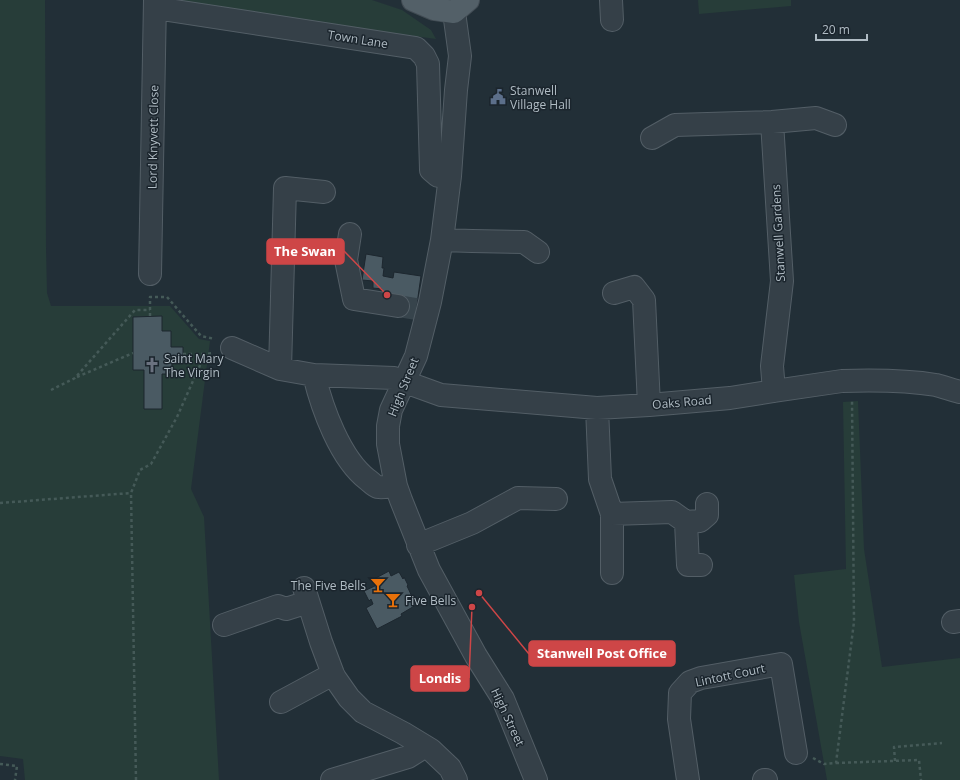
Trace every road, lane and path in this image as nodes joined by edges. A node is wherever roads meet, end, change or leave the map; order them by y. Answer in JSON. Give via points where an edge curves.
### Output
{"nodes":[{"id":1,"x":413,"y":0,"type":"edge"},
{"id":2,"x":155,"y":4,"type":"edge"},
{"id":3,"x":461,"y":6,"type":"edge"},
{"id":4,"x":772,"y":122,"type":"junction"},
{"id":5,"x":835,"y":125,"type":"dead end"},
{"id":6,"x":652,"y":138,"type":"dead end"},
{"id":7,"x":450,"y":176,"type":"junction"},
{"id":8,"x":324,"y":192,"type":"dead end"},
{"id":9,"x":350,"y":234,"type":"dead end"},
{"id":10,"x":442,"y":240,"type":"junction"},
{"id":11,"x":538,"y":252,"type":"dead end"},
{"id":12,"x":150,"y":274,"type":"dead end"},
{"id":13,"x":614,"y":293,"type":"dead end"},
{"id":14,"x":414,"y":309,"type":"junction"},
{"id":15,"x":150,"y":310,"type":"junction"},
{"id":16,"x":150,"y":316,"type":"dead end"},
{"id":17,"x":220,"y":347,"type":"junction"},
{"id":18,"x":133,"y":353,"type":"dead end"},
{"id":19,"x":183,"y":354,"type":"dead end"},
{"id":20,"x":205,"y":354,"type":"junction"},
{"id":21,"x":280,"y":368,"type":"junction"},
{"id":22,"x":314,"y":375,"type":"junction"},
{"id":23,"x":75,"y":378,"type":"junction"},
{"id":24,"x":852,"y":381,"type":"junction"},
{"id":25,"x":405,"y":382,"type":"junction"},
{"id":26,"x":51,"y":390,"type":"dead end"},
{"id":27,"x":774,"y":391,"type":"junction"},
{"id":28,"x":960,"y":392,"type":"edge"},
{"id":29,"x":649,"y":405,"type":"junction"},
{"id":30,"x":597,"y":408,"type":"junction"},
{"id":31,"x":396,"y":486,"type":"junction"},
{"id":32,"x":131,"y":493,"type":"junction"},
{"id":33,"x":556,"y":499,"type":"dead end"},
{"id":34,"x":0,"y":503,"type":"edge"},
{"id":35,"x":707,"y":504,"type":"dead end"},
{"id":36,"x":612,"y":514,"type":"junction"},
{"id":37,"x":679,"y":517,"type":"junction"},
{"id":38,"x":418,"y":545,"type":"junction"},
{"id":39,"x":702,"y":565,"type":"dead end"},
{"id":40,"x":612,"y":573,"type":"dead end"},
{"id":41,"x":224,"y":625,"type":"dead end"},
{"id":42,"x":333,"y":674,"type":"junction"},
{"id":43,"x":281,"y":702,"type":"dead end"},
{"id":44,"x":942,"y":743,"type":"dead end"},
{"id":45,"x":424,"y":747,"type":"junction"},
{"id":46,"x":796,"y":753,"type":"joint"},
{"id":47,"x":895,"y":761,"type":"junction"},
{"id":48,"x":836,"y":763,"type":"junction"},
{"id":49,"x":0,"y":764,"type":"edge"},
{"id":50,"x":15,"y":780,"type":"edge"},
{"id":51,"x":136,"y":780,"type":"edge"},
{"id":52,"x":332,"y":780,"type":"edge"},
{"id":53,"x":456,"y":780,"type":"edge"},
{"id":54,"x":536,"y":780,"type":"edge"},
{"id":55,"x":688,"y":780,"type":"edge"},
{"id":56,"x":921,"y":780,"type":"edge"}],
"edges":[{"from":1,"to":3,"type":"main road","via":[[434,9]]},
{"from":2,"to":7,"type":"street","name":"Town Lane","via":[[416,48],[428,64],[431,170],[438,176]]},
{"from":2,"to":12,"type":"street","name":"Lord Knyvett Close"},
{"from":3,"to":7,"type":"street","name":"High Street","via":[[460,56]]},
{"from":4,"to":5,"type":"street","via":[[816,118]]},
{"from":4,"to":6,"type":"street","via":[[675,125]]},
{"from":4,"to":27,"type":"street","name":"Stanwell Gardens","via":[[782,281],[772,366]]},
{"from":7,"to":10,"type":"street","name":"High Street"},
{"from":8,"to":21,"type":"street","via":[[285,188]]},
{"from":9,"to":14,"type":"street","via":[[346,260],[354,299]]},
{"from":10,"to":11,"type":"street","via":[[524,242]]},
{"from":10,"to":14,"type":"street","name":"High Street","via":[[430,302]]},
{"from":13,"to":29,"type":"street","via":[[634,287],[644,300]]},
{"from":14,"to":25,"type":"street","name":"High Street","via":[[416,356]]},
{"from":15,"to":16,"type":"path"},
{"from":15,"to":17,"type":"path","via":[[150,297],[167,297],[201,336]]},
{"from":15,"to":23,"type":"path","via":[[135,310]]},
{"from":17,"to":20,"type":"path"},
{"from":17,"to":21,"type":"street","name":"Oaks Road"},
{"from":18,"to":23,"type":"path"},
{"from":19,"to":20,"type":"path"},
{"from":20,"to":32,"type":"path","via":[[178,417],[151,464],[140,470]]},
{"from":21,"to":22,"type":"street","name":"Oaks Road"},
{"from":22,"to":25,"type":"street","name":"Oaks Road","via":[[394,378]]},
{"from":22,"to":31,"type":"street","via":[[334,434],[349,460],[377,487]]},
{"from":23,"to":26,"type":"path"},
{"from":24,"to":27,"type":"street","name":"Oaks Road"},
{"from":24,"to":28,"type":"street","name":"Oaks Road","via":[[907,382],[936,385]]},
{"from":24,"to":48,"type":"path","via":[[854,622]]},
{"from":25,"to":30,"type":"street","name":"Oaks Road","via":[[442,395]]},
{"from":25,"to":31,"type":"street","name":"High Street","via":[[391,410],[388,426],[388,444]]},
{"from":27,"to":29,"type":"street","name":"Oaks Road","via":[[730,398]]},
{"from":29,"to":30,"type":"street","name":"Oaks Road"},
{"from":30,"to":36,"type":"street","via":[[600,479]]},
{"from":31,"to":38,"type":"street","name":"High Street"},
{"from":32,"to":34,"type":"path"},
{"from":32,"to":51,"type":"path"},
{"from":33,"to":38,"type":"street","via":[[518,498],[472,523]]},
{"from":35,"to":37,"type":"street","via":[[707,515],[700,521]]},
{"from":36,"to":37,"type":"street"},
{"from":36,"to":40,"type":"street"},
{"from":37,"to":39,"type":"street","via":[[688,565]]},
{"from":38,"to":54,"type":"street","name":"High Street","via":[[476,656],[503,699]]},
{"from":41,"to":42,"type":"street","via":[[278,606],[286,609],[306,595]]},
{"from":42,"to":43,"type":"street"},
{"from":42,"to":45,"type":"street","via":[[349,698],[363,712]]},
{"from":44,"to":47,"type":"path","via":[[894,747]]},
{"from":45,"to":52,"type":"street","via":[[408,757]]},
{"from":45,"to":53,"type":"street","via":[[431,750],[450,768]]},
{"from":46,"to":48,"type":"path","via":[[824,764]]},
{"from":46,"to":55,"type":"street","name":"Lintott Court","via":[[781,664],[702,678],[690,682],[680,693],[679,719]]},
{"from":47,"to":48,"type":"path"},
{"from":47,"to":56,"type":"path","via":[[919,760]]},
{"from":49,"to":50,"type":"path","via":[[17,766]]}]}
